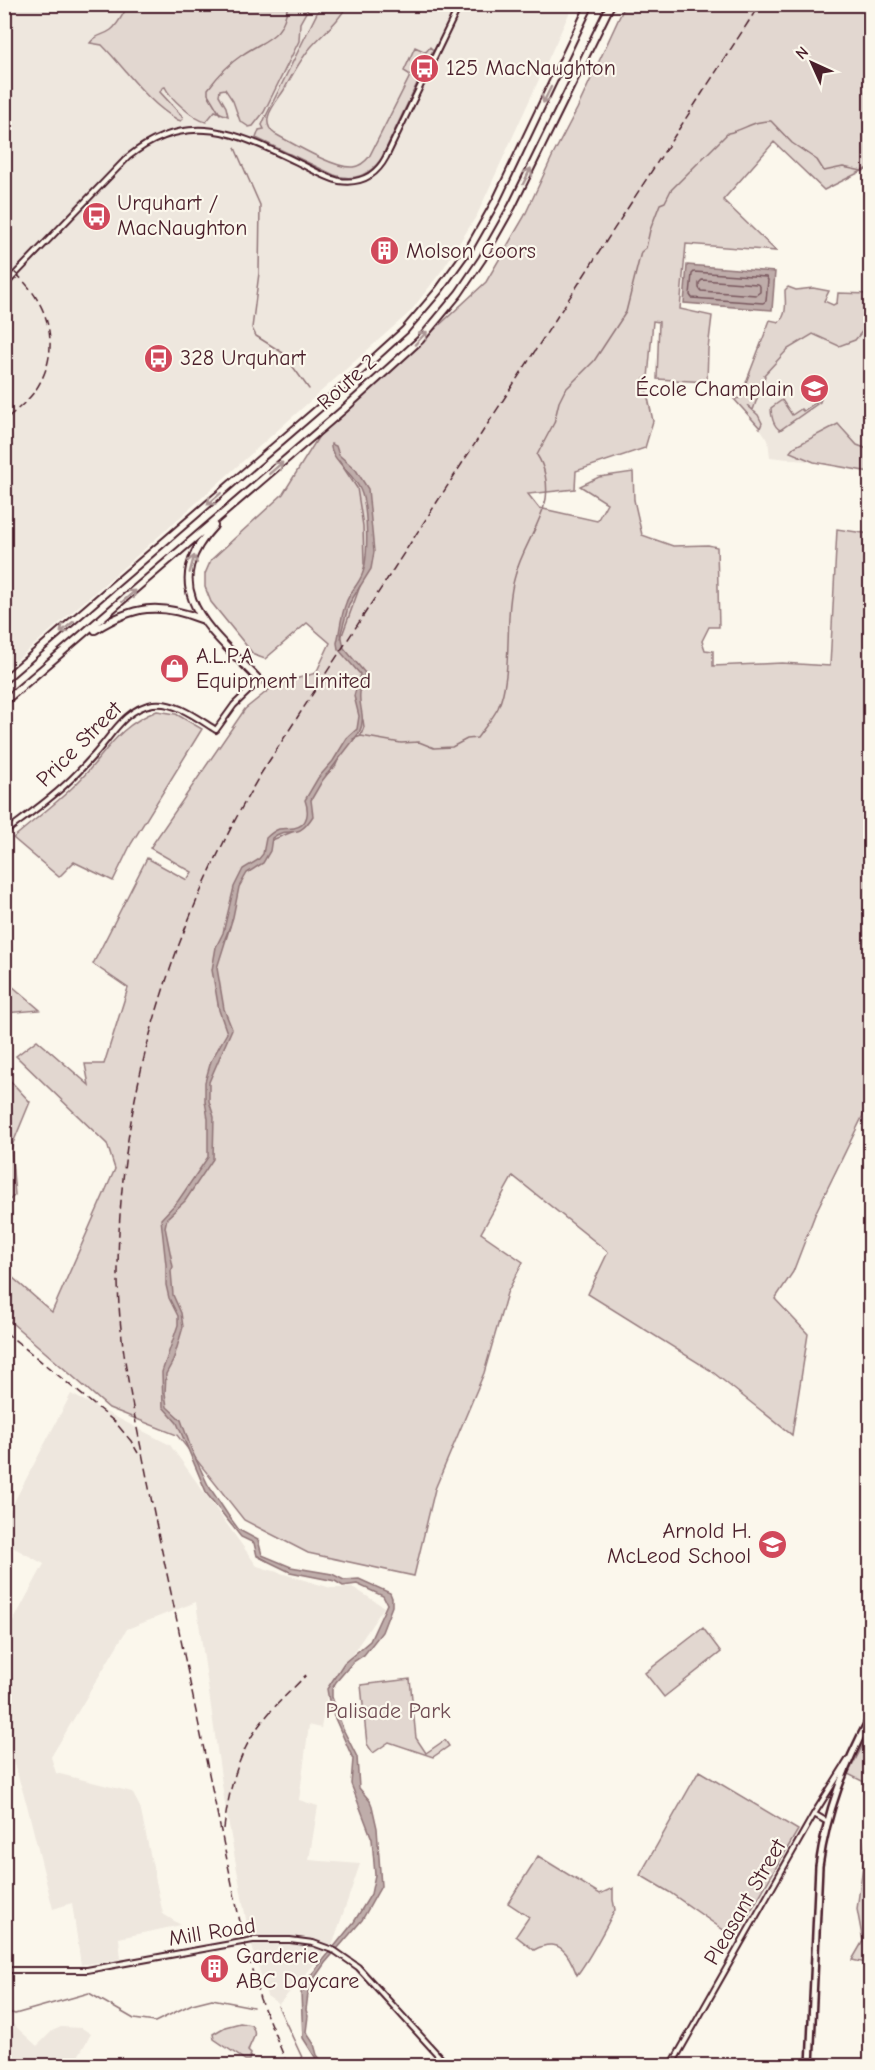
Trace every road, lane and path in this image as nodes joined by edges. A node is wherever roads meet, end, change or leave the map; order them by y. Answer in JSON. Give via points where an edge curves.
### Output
{"nodes":[{"id":1,"x":460,"y":4,"type":"edge"},
{"id":2,"x":591,"y":4,"type":"edge"},
{"id":3,"x":611,"y":4,"type":"edge"},
{"id":4,"x":4,"y":286,"type":"edge"},
{"id":5,"x":244,"y":496,"type":"junction"},
{"id":6,"x":202,"y":619,"type":"junction"},
{"id":7,"x":63,"y":654,"type":"junction"},
{"id":8,"x":4,"y":680,"type":"edge"},
{"id":9,"x":259,"y":680,"type":"joint"},
{"id":10,"x":4,"y":702,"type":"edge"},
{"id":11,"x":4,"y":833,"type":"edge"},
{"id":12,"x":870,"y":1718,"type":"edge"},
{"id":13,"x":850,"y":1756,"type":"junction"},
{"id":14,"x":814,"y":1814,"type":"junction"},
{"id":15,"x":826,"y":1821,"type":"junction"},
{"id":16,"x":4,"y":1970,"type":"edge"},
{"id":17,"x":4,"y":2052,"type":"edge"},
{"id":18,"x":15,"y":2066,"type":"edge"},
{"id":19,"x":448,"y":2066,"type":"edge"},
{"id":20,"x":671,"y":2066,"type":"edge"},
{"id":21,"x":810,"y":2066,"type":"edge"}],
"edges":[{"from":1,"to":4,"type":"street","via":[[386,157],[369,177],[339,181],[253,141],[216,130],[197,129],[159,137],[128,157]]},
{"from":2,"to":8,"type":"highway","name":"Route 2","one_way":true,"via":[[496,201],[440,290],[405,330],[325,403]]},
{"from":5,"to":3,"type":"highway","name":"Route 2","one_way":true,"via":[[420,340],[459,293],[512,206]]},
{"from":6,"to":5,"type":"highway","one_way":true,"via":[[188,586],[189,565],[197,547]]},
{"from":7,"to":5,"type":"highway","name":"Route 2","one_way":true},
{"from":6,"to":7,"type":"highway","via":[[163,608],[140,609],[96,628]]},
{"from":6,"to":9,"type":"highway"},
{"from":7,"to":10,"type":"highway","name":"Route 2"},
{"from":9,"to":11,"type":"street","name":"Price Street","via":[[216,730],[181,708],[167,704],[155,703],[131,713],[66,784]]},
{"from":12,"to":13,"type":"main road"},
{"from":13,"to":14,"type":"street","name":"Pleasant Street"},
{"from":13,"to":15,"type":"main road"},
{"from":14,"to":15,"type":"street"},
{"from":14,"to":20,"type":"street","name":"Pleasant Street"},
{"from":15,"to":21,"type":"main road","via":[[819,1866]]},
{"from":16,"to":19,"type":"street","name":"Mill Road","via":[[87,1970],[253,1940],[325,1946],[358,1967]]},
{"from":17,"to":18,"type":"main road"}]}
